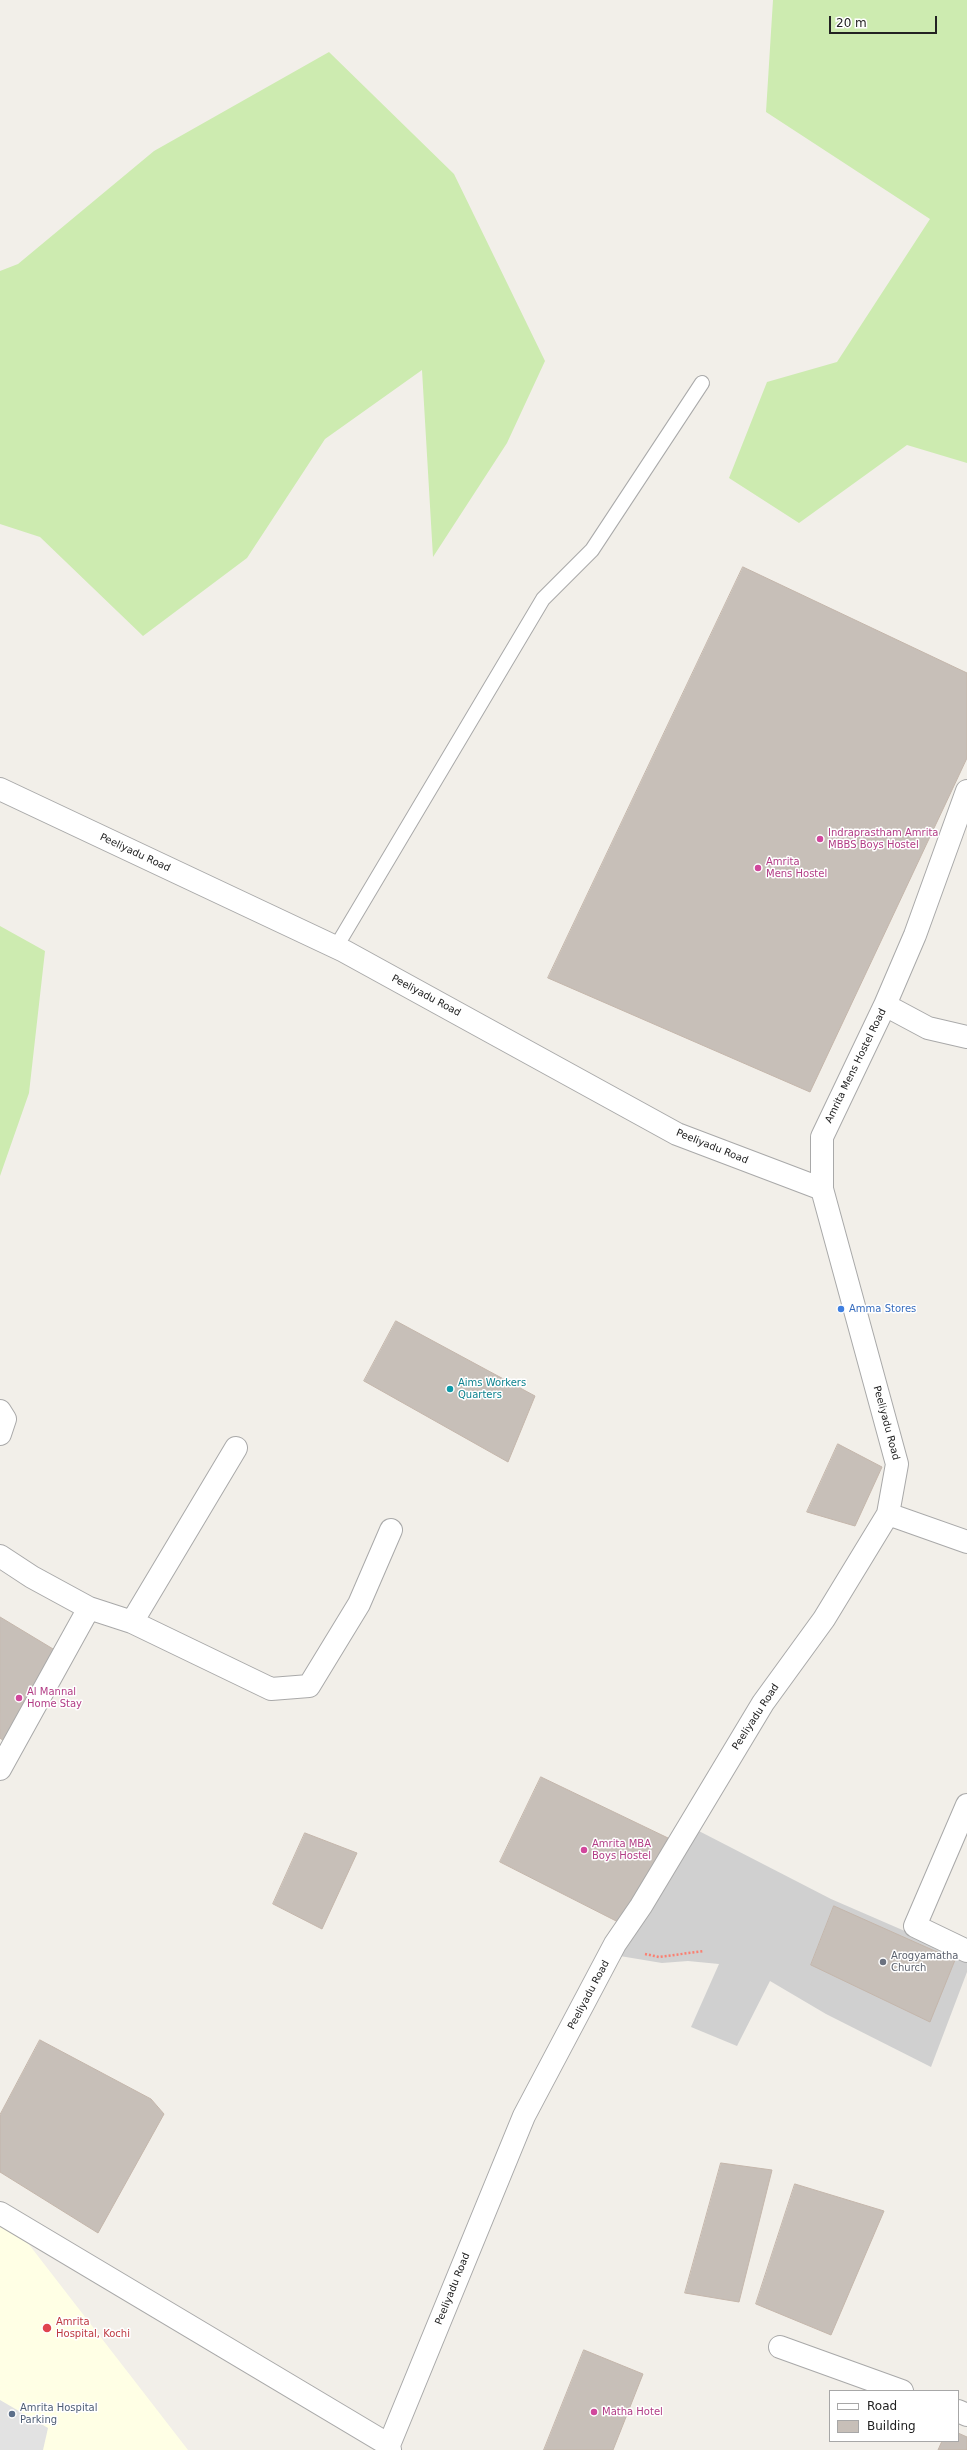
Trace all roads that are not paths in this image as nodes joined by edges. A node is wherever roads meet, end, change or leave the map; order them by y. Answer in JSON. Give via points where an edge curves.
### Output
{"nodes":[{"id":1,"x":702,"y":383,"type":"dead end"},
{"id":2,"x":0,"y":789,"type":"edge"},
{"id":3,"x":967,"y":791,"type":"edge"},
{"id":4,"x":336,"y":947,"type":"junction"},
{"id":5,"x":885,"y":1005,"type":"junction"},
{"id":6,"x":967,"y":1037,"type":"edge"},
{"id":7,"x":822,"y":1189,"type":"junction"},
{"id":8,"x":0,"y":1411,"type":"edge"},
{"id":9,"x":0,"y":1434,"type":"edge"},
{"id":10,"x":236,"y":1448,"type":"dead end"},
{"id":11,"x":888,"y":1514,"type":"junction"},
{"id":12,"x":391,"y":1530,"type":"dead end"},
{"id":13,"x":967,"y":1542,"type":"edge"},
{"id":14,"x":0,"y":1556,"type":"edge"},
{"id":15,"x":89,"y":1608,"type":"junction"},
{"id":16,"x":132,"y":1622,"type":"junction"},
{"id":17,"x":0,"y":1769,"type":"edge"},
{"id":18,"x":967,"y":1805,"type":"edge"},
{"id":19,"x":967,"y":1951,"type":"edge"},
{"id":20,"x":0,"y":2213,"type":"edge"},
{"id":21,"x":780,"y":2347,"type":"dead end"},
{"id":22,"x":899,"y":2390,"type":"edge"},
{"id":23,"x":390,"y":2448,"type":"edge"}],
"edges":[{"from":1,"to":4,"type":"lane","via":[[592,550],[543,599]]},
{"from":2,"to":4,"type":"street","name":"Peeliyadu Road"},
{"from":3,"to":5,"type":"street","via":[[914,935]]},
{"from":4,"to":7,"type":"street","name":"Peeliyadu Road","via":[[677,1134]]},
{"from":5,"to":6,"type":"street","name":"Amrita Mens Hostel Road","via":[[928,1028]]},
{"from":5,"to":7,"type":"street","name":"Amrita Mens Hostel Road","via":[[822,1137]]},
{"from":7,"to":11,"type":"street","name":"Peeliyadu Road","via":[[897,1464]]},
{"from":8,"to":9,"type":"street","via":[[6,1419]]},
{"from":10,"to":16,"type":"street"},
{"from":11,"to":13,"type":"street"},
{"from":11,"to":23,"type":"street","name":"Peeliyadu Road","via":[[824,1619],[763,1703],[613,1948],[524,2116]]},
{"from":12,"to":16,"type":"street","via":[[359,1604],[309,1686],[271,1689]]},
{"from":14,"to":15,"type":"street"},
{"from":15,"to":16,"type":"street"},
{"from":15,"to":17,"type":"street"},
{"from":18,"to":19,"type":"street","via":[[915,1926]]},
{"from":20,"to":23,"type":"street"},
{"from":21,"to":22,"type":"street"}]}
